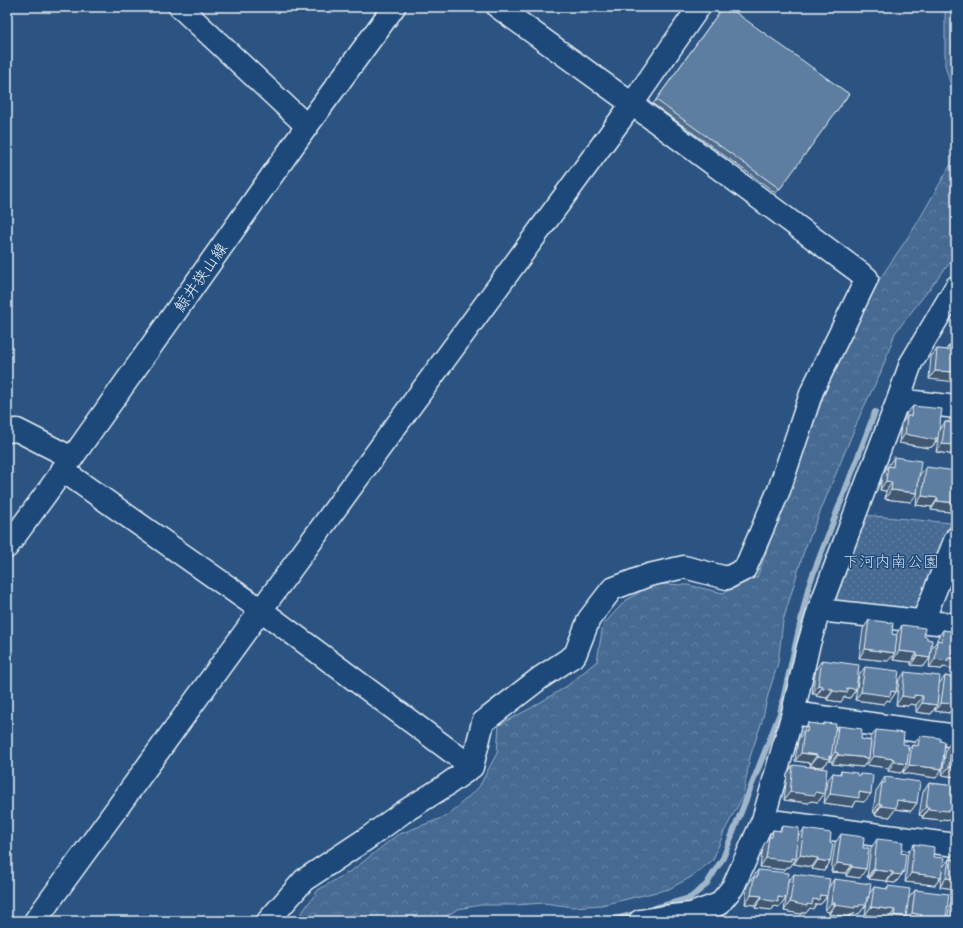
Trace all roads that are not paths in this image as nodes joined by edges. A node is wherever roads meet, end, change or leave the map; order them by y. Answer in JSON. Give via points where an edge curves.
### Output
{"nodes":[{"id":1,"x":180,"y":7,"type":"edge"},
{"id":2,"x":394,"y":7,"type":"edge"},
{"id":3,"x":498,"y":7,"type":"edge"},
{"id":4,"x":699,"y":7,"type":"edge"},
{"id":5,"x":632,"y":104,"type":"junction"},
{"id":6,"x":307,"y":126,"type":"junction"},
{"id":7,"x":954,"y":293,"type":"edge"},
{"id":8,"x":898,"y":400,"type":"junction"},
{"id":9,"x":956,"y":407,"type":"edge"},
{"id":10,"x":7,"y":431,"type":"edge"},
{"id":11,"x":67,"y":464,"type":"junction"},
{"id":12,"x":956,"y":538,"type":"edge"},
{"id":13,"x":7,"y":547,"type":"edge"},
{"id":14,"x":261,"y":610,"type":"junction"},
{"id":15,"x":819,"y":610,"type":"junction"},
{"id":16,"x":923,"y":621,"type":"junction"},
{"id":17,"x":956,"y":625,"type":"edge"},
{"id":18,"x":792,"y":713,"type":"junction"},
{"id":19,"x":956,"y":736,"type":"edge"},
{"id":20,"x":472,"y":767,"type":"junction"},
{"id":21,"x":764,"y":820,"type":"junction"},
{"id":22,"x":956,"y":845,"type":"edge"},
{"id":23,"x":694,"y":918,"type":"edge"},
{"id":24,"x":35,"y":921,"type":"edge"},
{"id":25,"x":268,"y":921,"type":"edge"},
{"id":26,"x":640,"y":921,"type":"edge"}],
"edges":[{"from":1,"to":6,"type":"street"},
{"from":2,"to":6,"type":"street","name":"鯨井狭山線"},
{"from":3,"to":5,"type":"street"},
{"from":4,"to":5,"type":"street"},
{"from":5,"to":14,"type":"street"},
{"from":5,"to":20,"type":"street","via":[[867,278],[812,391],[779,490],[746,569],[727,578],[684,567],[649,575],[612,589],[590,619],[574,655],[483,722]]},
{"from":6,"to":11,"type":"street","name":"鯨井狭山線"},
{"from":7,"to":8,"type":"street","via":[[911,363]]},
{"from":8,"to":9,"type":"street"},
{"from":8,"to":15,"type":"street"},
{"from":10,"to":11,"type":"street","via":[[17,430]]},
{"from":11,"to":13,"type":"street","name":"鯨井狭山線"},
{"from":11,"to":14,"type":"street"},
{"from":12,"to":16,"type":"street"},
{"from":14,"to":20,"type":"street"},
{"from":14,"to":24,"type":"street"},
{"from":15,"to":16,"type":"street"},
{"from":15,"to":18,"type":"street"},
{"from":16,"to":17,"type":"street"},
{"from":18,"to":19,"type":"street"},
{"from":18,"to":21,"type":"street"},
{"from":20,"to":25,"type":"street","via":[[304,880]]},
{"from":21,"to":22,"type":"street"},
{"from":21,"to":23,"type":"street","via":[[733,887],[719,904]]},
{"from":23,"to":26,"type":"street","via":[[664,917]]}]}
